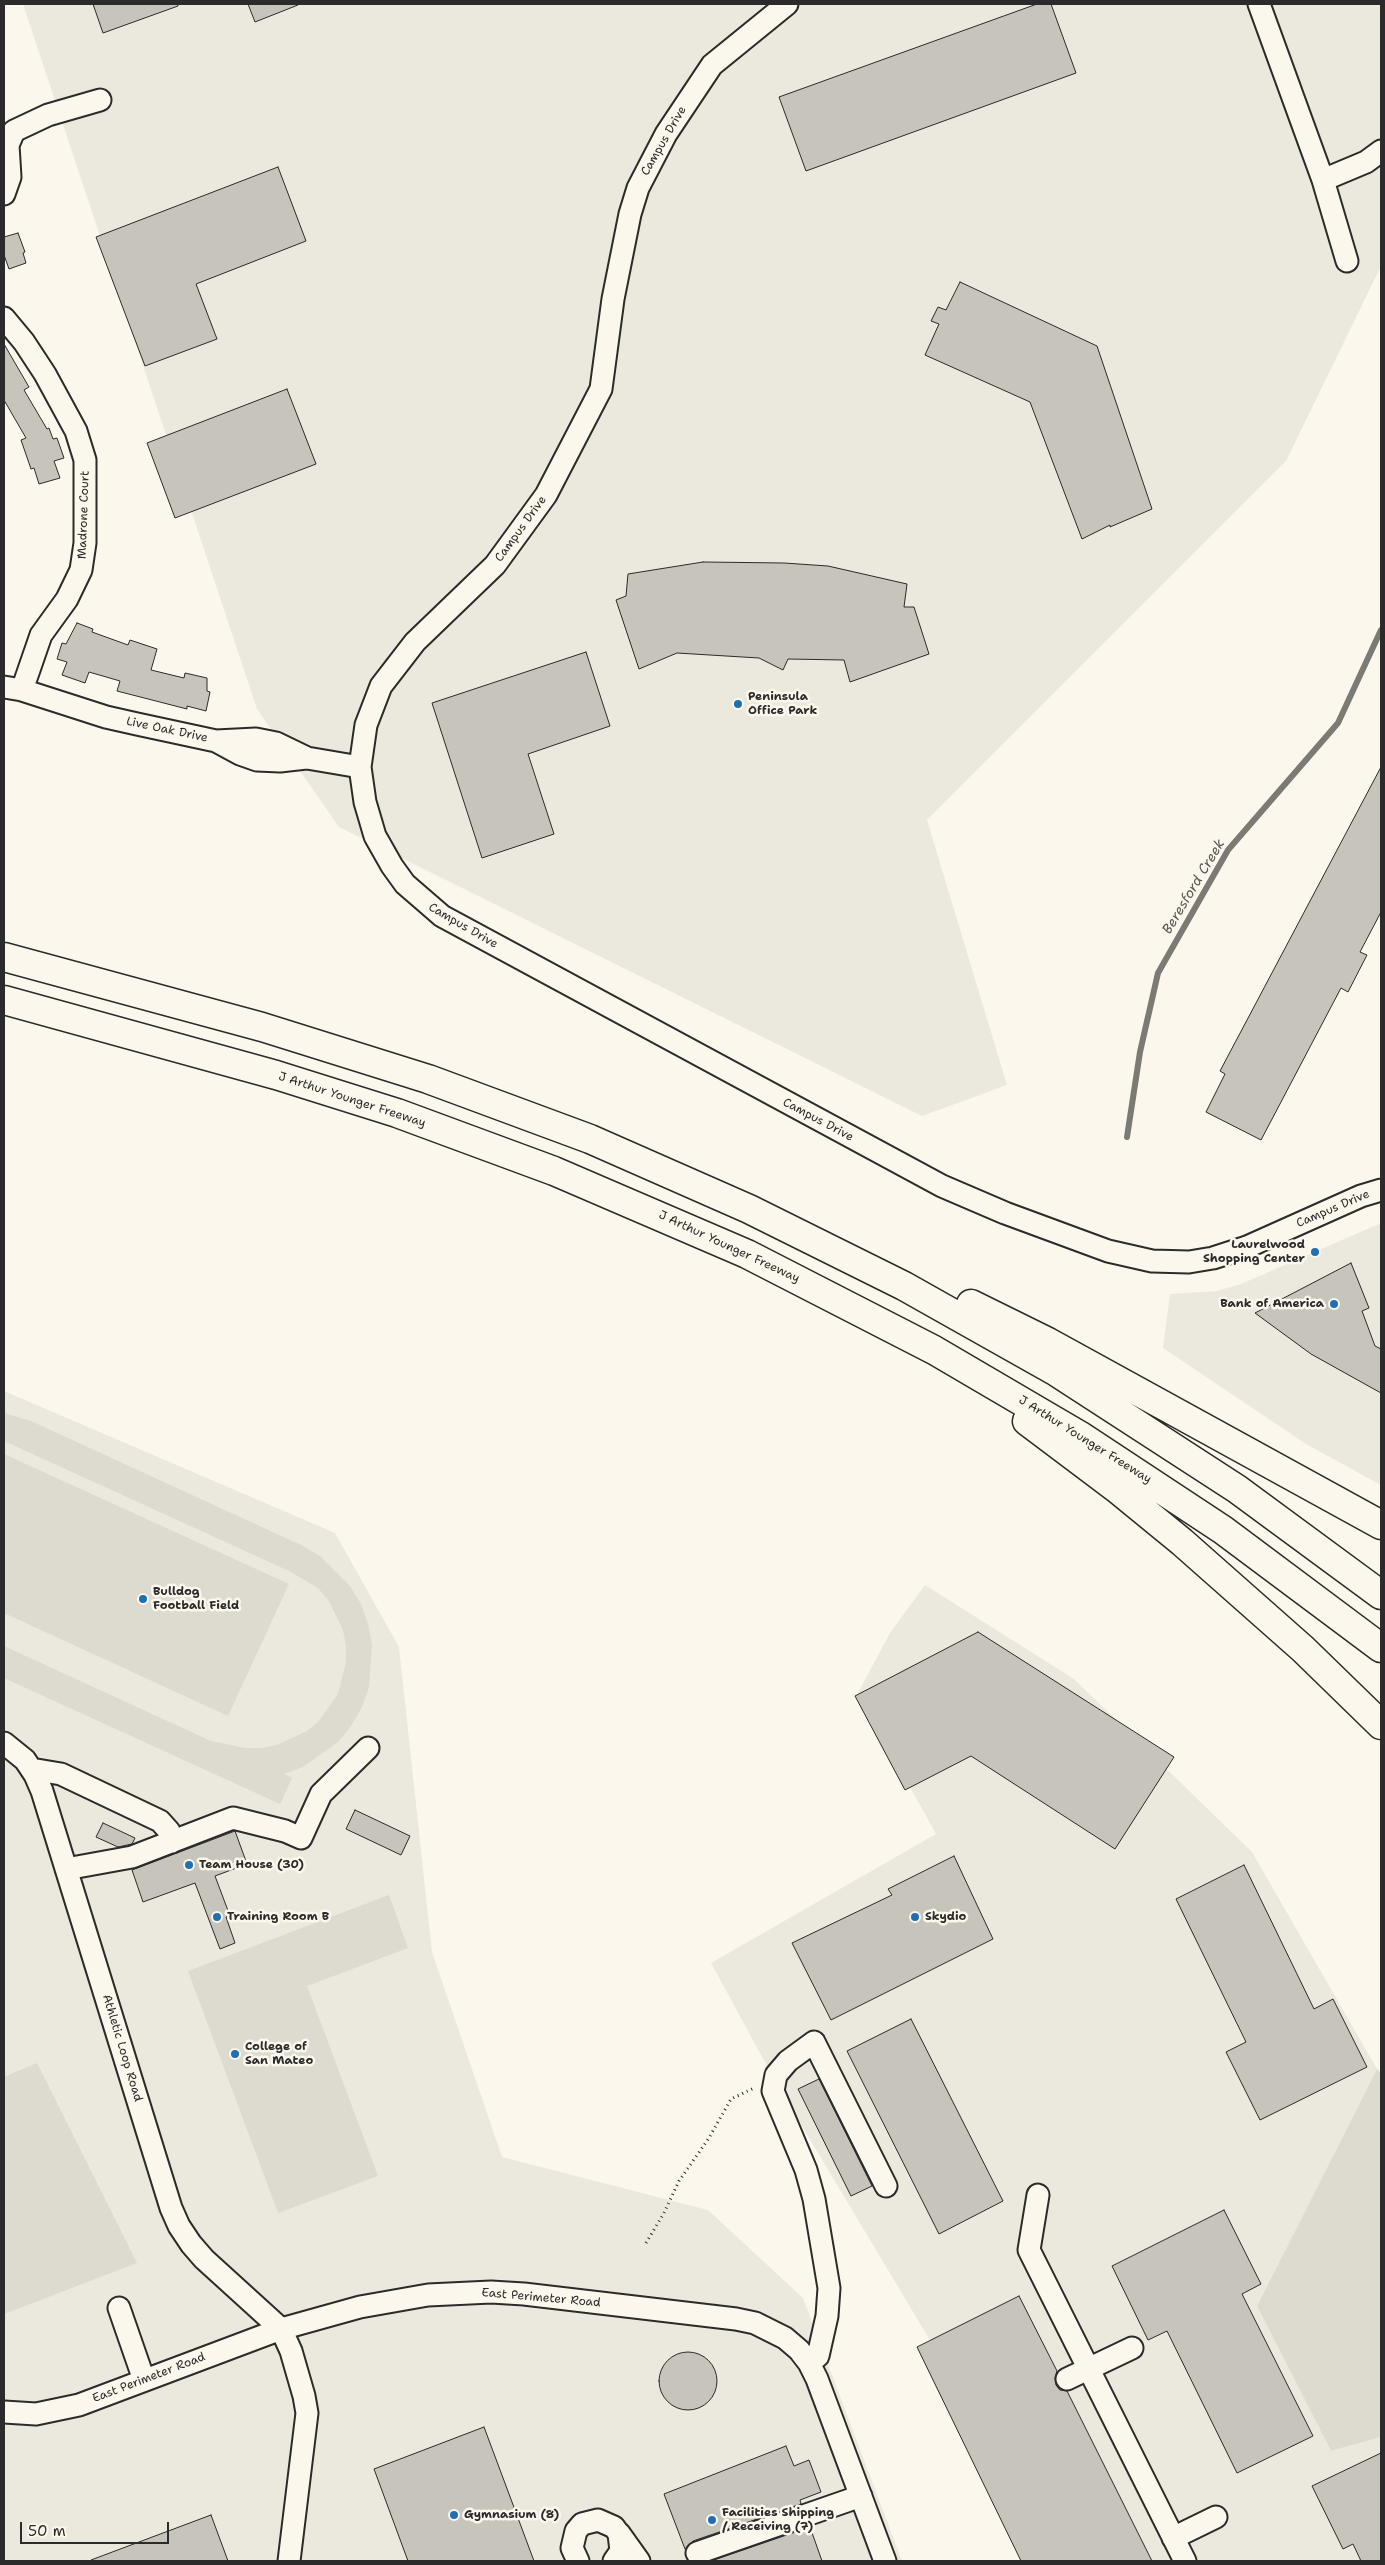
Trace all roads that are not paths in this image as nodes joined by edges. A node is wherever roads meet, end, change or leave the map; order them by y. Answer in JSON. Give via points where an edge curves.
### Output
{"nodes":[{"id":1,"x":788,"y":4,"type":"edge"},
{"id":2,"x":1259,"y":4,"type":"edge"},
{"id":3,"x":100,"y":100,"type":"dead end"},
{"id":4,"x":1381,"y":151,"type":"edge"},
{"id":5,"x":1323,"y":180,"type":"junction"},
{"id":6,"x":4,"y":194,"type":"edge"},
{"id":7,"x":1347,"y":260,"type":"dead end"},
{"id":8,"x":4,"y":318,"type":"edge"},
{"id":9,"x":13,"y":689,"type":"edge"},
{"id":10,"x":360,"y":767,"type":"junction"},
{"id":11,"x":4,"y":957,"type":"edge"},
{"id":12,"x":4,"y":1000,"type":"edge"},
{"id":13,"x":1381,"y":1190,"type":"edge"},
{"id":14,"x":827,"y":1246,"type":"junction"},
{"id":15,"x":934,"y":1350,"type":"junction"},
{"id":16,"x":1381,"y":1525,"type":"edge"},
{"id":17,"x":1380,"y":1594,"type":"edge"},
{"id":18,"x":1381,"y":1648,"type":"edge"},
{"id":19,"x":1381,"y":1725,"type":"edge"},
{"id":20,"x":4,"y":1743,"type":"edge"},
{"id":21,"x":368,"y":1748,"type":"dead end"},
{"id":22,"x":31,"y":1769,"type":"junction"},
{"id":23,"x":172,"y":1842,"type":"junction"},
{"id":24,"x":66,"y":1870,"type":"junction"},
{"id":25,"x":886,"y":2186,"type":"dead end"},
{"id":26,"x":1038,"y":2195,"type":"dead end"},
{"id":27,"x":119,"y":2308,"type":"dead end"},
{"id":28,"x":280,"y":2329,"type":"junction"},
{"id":29,"x":1132,"y":2348,"type":"dead end"},
{"id":30,"x":809,"y":2363,"type":"junction"},
{"id":31,"x":1089,"y":2368,"type":"junction"},
{"id":32,"x":1067,"y":2379,"type":"dead end"},
{"id":33,"x":144,"y":2380,"type":"junction"},
{"id":34,"x":4,"y":2412,"type":"edge"},
{"id":35,"x":861,"y":2496,"type":"junction"},
{"id":36,"x":1216,"y":2517,"type":"dead end"},
{"id":37,"x":614,"y":2527,"type":"junction"},
{"id":38,"x":1173,"y":2538,"type":"junction"},
{"id":39,"x":697,"y":2553,"type":"dead end"},
{"id":40,"x":290,"y":2561,"type":"edge"},
{"id":41,"x":578,"y":2561,"type":"edge"},
{"id":42,"x":614,"y":2561,"type":"edge"},
{"id":43,"x":639,"y":2561,"type":"edge"},
{"id":44,"x":885,"y":2561,"type":"edge"},
{"id":45,"x":1185,"y":2561,"type":"edge"}],
"edges":[{"from":1,"to":10,"type":"street","name":"Campus Drive","via":[[712,66],[666,134],[638,188],[630,214],[613,299],[601,389],[546,495],[510,545],[481,580],[414,642],[389,674],[369,714]]},
{"from":2,"to":5,"type":"street"},
{"from":3,"to":6,"type":"street","via":[[18,127],[11,134],[8,145],[10,177]]},
{"from":4,"to":5,"type":"street","via":[[1366,162]]},
{"from":5,"to":7,"type":"street"},
{"from":8,"to":9,"type":"street","name":"Madrone Court","via":[[45,374],[76,431],[85,460],[82,570],[67,599],[41,635]]},
{"from":9,"to":10,"type":"street","name":"Live Oak Drive","via":[[106,717],[216,741],[258,760],[307,758]]},
{"from":10,"to":13,"type":"street","name":"Campus Drive","via":[[368,815],[382,851],[410,889],[442,916],[830,1127],[981,1203],[1124,1256],[1189,1262],[1231,1253]]},
{"from":11,"to":14,"type":"highway","via":[[279,1032],[468,1093],[630,1156]]},
{"from":12,"to":15,"type":"highway","name":"J Arthur Younger Freeway","via":[[310,1085],[516,1156],[640,1206],[746,1254]]},
{"from":14,"to":16,"type":"highway","via":[[1004,1319]]},
{"from":14,"to":17,"type":"highway","via":[[995,1336],[1129,1416],[1238,1489]]},
{"from":15,"to":18,"type":"highway","name":"J Arthur Younger Freeway","via":[[1152,1481],[1258,1555]]},
{"from":15,"to":19,"type":"highway","via":[[1176,1537],[1270,1619]]},
{"from":20,"to":22,"type":"street","name":"Athletic Loop Road"},
{"from":21,"to":23,"type":"street","via":[[321,1794],[301,1838],[233,1818]]},
{"from":22,"to":23,"type":"street","via":[[61,1774],[160,1821],[169,1831]]},
{"from":22,"to":24,"type":"street","name":"Athletic Loop Road","via":[[42,1792]]},
{"from":23,"to":24,"type":"street","via":[[132,1857]]},
{"from":24,"to":28,"type":"street","name":"Athletic Loop Road","via":[[180,2226],[204,2259]]},
{"from":25,"to":30,"type":"street","via":[[814,2042],[776,2076],[773,2092],[806,2170],[829,2288],[828,2316],[818,2356]]},
{"from":26,"to":31,"type":"street","via":[[1029,2250]]},
{"from":27,"to":33,"type":"street"},
{"from":28,"to":30,"type":"street","name":"East Perimeter Road","via":[[394,2300],[460,2293],[524,2294],[755,2323],[785,2338]]},
{"from":28,"to":33,"type":"street","name":"East Perimeter Road"},
{"from":28,"to":40,"type":"street","via":[[295,2364],[306,2413]]},
{"from":29,"to":31,"type":"street"},
{"from":30,"to":35,"type":"street","name":"East Perimeter Road"},
{"from":31,"to":32,"type":"street"},
{"from":31,"to":38,"type":"street"},
{"from":33,"to":34,"type":"street","name":"East Perimeter Road","via":[[59,2410],[36,2414]]},
{"from":35,"to":39,"type":"street"},
{"from":35,"to":44,"type":"street","name":"East Perimeter Road"},
{"from":36,"to":38,"type":"street"},
{"from":37,"to":41,"type":"street","via":[[598,2520],[582,2524],[572,2539]]},
{"from":37,"to":42,"type":"street","via":[[621,2542]]},
{"from":37,"to":43,"type":"street"},
{"from":38,"to":45,"type":"street"}]}
